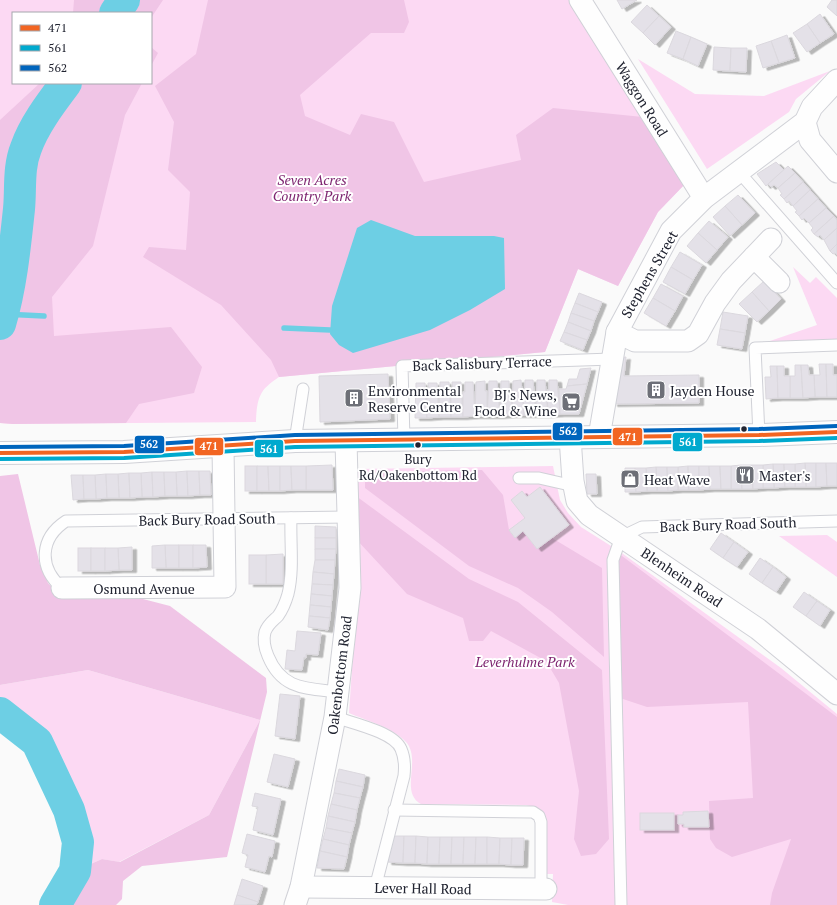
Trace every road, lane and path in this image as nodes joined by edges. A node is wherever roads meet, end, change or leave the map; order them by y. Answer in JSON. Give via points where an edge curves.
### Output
{"nodes":[{"id":1,"x":580,"y":0,"type":"edge"},
{"id":2,"x":837,"y":80,"type":"edge"},
{"id":3,"x":805,"y":122,"type":"junction"},
{"id":4,"x":739,"y":172,"type":"junction"},
{"id":5,"x":837,"y":172,"type":"edge"},
{"id":6,"x":704,"y":198,"type":"junction"},
{"id":7,"x":772,"y":239,"type":"dead end"},
{"id":8,"x":754,"y":257,"type":"junction"},
{"id":9,"x":779,"y":282,"type":"dead end"},
{"id":10,"x":837,"y":283,"type":"edge"},
{"id":11,"x":616,"y":332,"type":"junction"},
{"id":12,"x":837,"y":344,"type":"edge"},
{"id":13,"x":612,"y":359,"type":"junction"},
{"id":14,"x":302,"y":389,"type":"dead end"},
{"id":15,"x":837,"y":432,"type":"edge"},
{"id":16,"x":759,"y":435,"type":"junction"},
{"id":17,"x":570,"y":437,"type":"junction"},
{"id":18,"x":599,"y":437,"type":"junction"},
{"id":19,"x":404,"y":440,"type":"junction"},
{"id":20,"x":295,"y":441,"type":"junction"},
{"id":21,"x":346,"y":441,"type":"junction"},
{"id":22,"x":223,"y":446,"type":"junction"},
{"id":23,"x":0,"y":453,"type":"edge"},
{"id":24,"x":519,"y":478,"type":"dead end"},
{"id":25,"x":574,"y":486,"type":"junction"},
{"id":26,"x":348,"y":517,"type":"junction"},
{"id":27,"x":291,"y":518,"type":"junction"},
{"id":28,"x":225,"y":519,"type":"junction"},
{"id":29,"x":837,"y":521,"type":"edge"},
{"id":30,"x":622,"y":537,"type":"junction"},
{"id":31,"x":62,"y":588,"type":"joint"},
{"id":32,"x":338,"y":692,"type":"junction"},
{"id":33,"x":837,"y":694,"type":"edge"},
{"id":34,"x":335,"y":717,"type":"junction"},
{"id":35,"x":394,"y":810,"type":"junction"},
{"id":36,"x":375,"y":888,"type":"junction"},
{"id":37,"x":544,"y":889,"type":"joint"},
{"id":38,"x":298,"y":896,"type":"edge"},
{"id":39,"x":453,"y":897,"type":"edge"},
{"id":40,"x":621,"y":905,"type":"edge"}],
"edges":[{"from":1,"to":6,"type":"street","name":"Waggon Road"},
{"from":2,"to":3,"type":"street","via":[[812,107]]},
{"from":3,"to":4,"type":"street","name":"Stephens Street"},
{"from":3,"to":5,"type":"street","via":[[810,140]]},
{"from":4,"to":6,"type":"street","name":"Stephens Street"},
{"from":4,"to":10,"type":"lane"},
{"from":6,"to":11,"type":"street","name":"Stephens Street","via":[[671,231]]},
{"from":7,"to":8,"type":"street"},
{"from":8,"to":9,"type":"street"},
{"from":8,"to":11,"type":"street","via":[[731,281],[698,334],[688,341],[635,341]]},
{"from":11,"to":13,"type":"street","name":"Stephens Street"},
{"from":12,"to":16,"type":"lane","via":[[755,348]]},
{"from":13,"to":18,"type":"street","name":"Stephens Street"},
{"from":13,"to":19,"type":"lane","name":"Back Salisbury Terrace","via":[[402,366]]},
{"from":14,"to":20,"type":"lane"},
{"from":15,"to":16,"type":"highway"},
{"from":16,"to":18,"type":"highway"},
{"from":17,"to":18,"type":"highway"},
{"from":17,"to":19,"type":"highway"},
{"from":17,"to":25,"type":"street","name":"Blenheim Road"},
{"from":19,"to":21,"type":"highway"},
{"from":20,"to":21,"type":"highway"},
{"from":20,"to":22,"type":"highway"},
{"from":21,"to":26,"type":"street","name":"Oakenbottom Road"},
{"from":22,"to":23,"type":"highway","via":[[124,452]]},
{"from":22,"to":28,"type":"street"},
{"from":24,"to":25,"type":"lane","via":[[539,478]]},
{"from":25,"to":30,"type":"street","name":"Blenheim Road","via":[[577,500],[590,516]]},
{"from":26,"to":27,"type":"lane","name":"Back Bury Road South"},
{"from":26,"to":32,"type":"street","name":"Oakenbottom Road","via":[[350,588]]},
{"from":27,"to":28,"type":"lane","name":"Back Bury Road South"},
{"from":27,"to":32,"type":"lane","via":[[290,585],[285,605],[265,633],[265,648],[283,679],[297,687]]},
{"from":28,"to":31,"type":"street","name":"Osmund Avenue","via":[[225,587]]},
{"from":28,"to":31,"type":"lane","name":"Back Bury Road South","via":[[66,521],[54,529],[45,555],[46,566],[52,580]]},
{"from":29,"to":30,"type":"lane","name":"Back Bury Road South","via":[[642,527]]},
{"from":30,"to":33,"type":"street","name":"Blenheim Road","via":[[758,629]]},
{"from":30,"to":40,"type":"lane","via":[[613,560]]},
{"from":32,"to":34,"type":"street","name":"Oakenbottom Road"},
{"from":34,"to":35,"type":"lane","via":[[389,736],[401,747],[405,761],[404,776]]},
{"from":34,"to":38,"type":"street","name":"Oakenbottom Road"},
{"from":35,"to":36,"type":"lane"},
{"from":35,"to":37,"type":"lane","via":[[533,812],[539,816],[541,822]]},
{"from":36,"to":38,"type":"street","name":"Lever Hall Road"},
{"from":36,"to":39,"type":"street","name":"Lever Hall Road"},
{"from":37,"to":39,"type":"street","name":"Lever Hall Road"}]}
